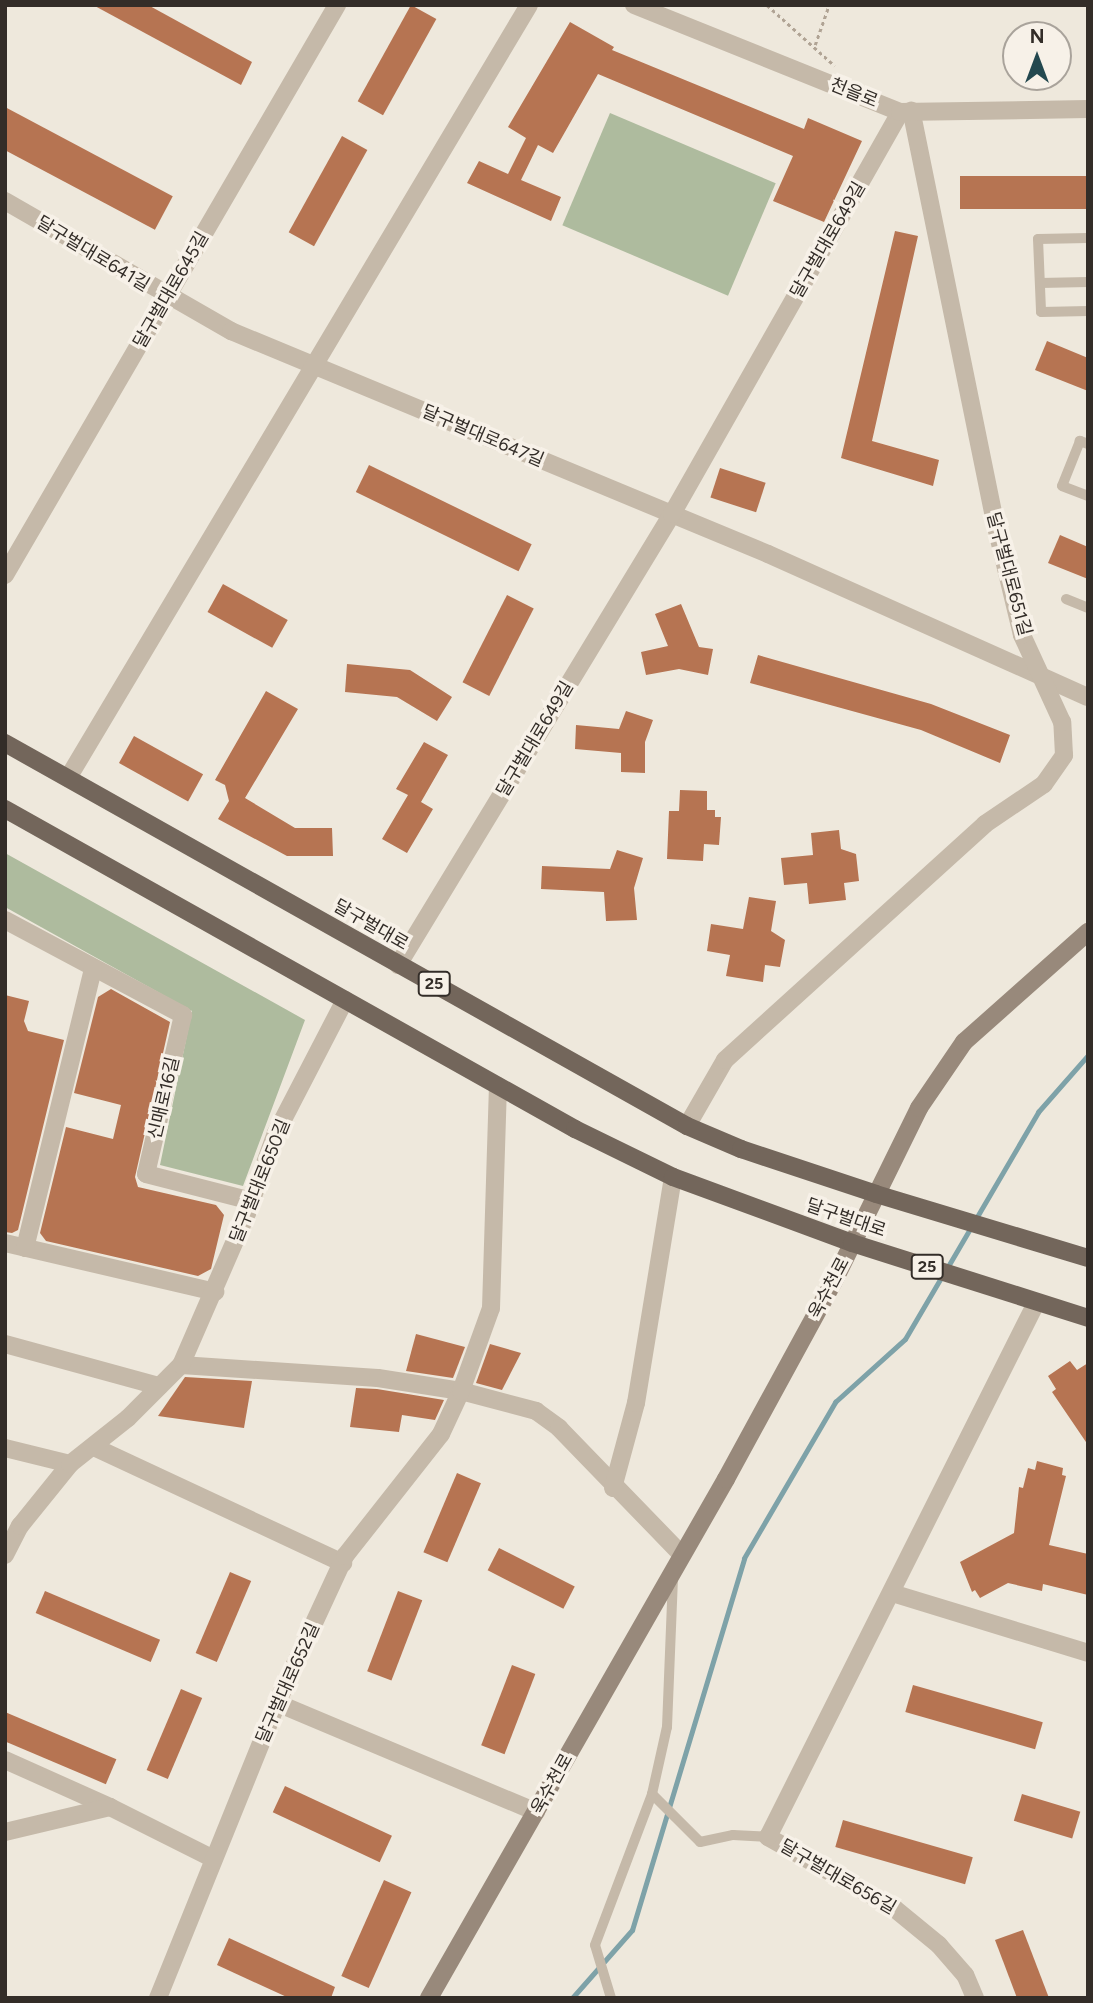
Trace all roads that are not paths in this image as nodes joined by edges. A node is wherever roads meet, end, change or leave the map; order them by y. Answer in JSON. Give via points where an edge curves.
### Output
{"nodes":[{"id":1,"x":337,"y":5,"type":"edge"},
{"id":2,"x":529,"y":5,"type":"edge"},
{"id":3,"x":634,"y":5,"type":"edge"},
{"id":4,"x":1088,"y":109,"type":"edge"},
{"id":5,"x":906,"y":112,"type":"junction"},
{"id":6,"x":5,"y":201,"type":"edge"},
{"id":7,"x":1088,"y":239,"type":"edge"},
{"id":8,"x":1088,"y":282,"type":"edge"},
{"id":9,"x":1040,"y":283,"type":"junction"},
{"id":10,"x":166,"y":298,"type":"junction"},
{"id":11,"x":1088,"y":311,"type":"edge"},
{"id":12,"x":295,"y":357,"type":"joint"},
{"id":13,"x":313,"y":365,"type":"junction"},
{"id":14,"x":1088,"y":444,"type":"edge"},
{"id":15,"x":1088,"y":496,"type":"edge"},
{"id":16,"x":672,"y":514,"type":"junction"},
{"id":17,"x":5,"y":575,"type":"edge"},
{"id":18,"x":1066,"y":599,"type":"dead end"},
{"id":19,"x":1088,"y":608,"type":"edge"},
{"id":20,"x":1045,"y":679,"type":"junction"},
{"id":21,"x":1088,"y":697,"type":"edge"},
{"id":22,"x":5,"y":743,"type":"edge"},
{"id":23,"x":68,"y":778,"type":"junction"},
{"id":24,"x":5,"y":809,"type":"edge"},
{"id":25,"x":5,"y":920,"type":"edge"},
{"id":26,"x":1088,"y":932,"type":"edge"},
{"id":27,"x":398,"y":965,"type":"junction"},
{"id":28,"x":93,"y":968,"type":"junction"},
{"id":29,"x":345,"y":1000,"type":"junction"},
{"id":30,"x":498,"y":1086,"type":"junction"},
{"id":31,"x":687,"y":1126,"type":"junction"},
{"id":32,"x":673,"y":1177,"type":"junction"},
{"id":33,"x":876,"y":1194,"type":"junction"},
{"id":34,"x":252,"y":1201,"type":"junction"},
{"id":35,"x":5,"y":1243,"type":"edge"},
{"id":36,"x":852,"y":1243,"type":"junction"},
{"id":37,"x":25,"y":1248,"type":"junction"},
{"id":38,"x":1088,"y":1258,"type":"edge"},
{"id":39,"x":215,"y":1292,"type":"junction"},
{"id":40,"x":1036,"y":1303,"type":"junction"},
{"id":41,"x":1088,"y":1318,"type":"edge"},
{"id":42,"x":5,"y":1344,"type":"edge"},
{"id":43,"x":181,"y":1365,"type":"junction"},
{"id":44,"x":159,"y":1386,"type":"junction"},
{"id":45,"x":461,"y":1391,"type":"junction"},
{"id":46,"x":94,"y":1447,"type":"junction"},
{"id":47,"x":5,"y":1448,"type":"edge"},
{"id":48,"x":70,"y":1464,"type":"junction"},
{"id":49,"x":613,"y":1488,"type":"junction"},
{"id":50,"x":5,"y":1555,"type":"edge"},
{"id":51,"x":677,"y":1561,"type":"junction"},
{"id":52,"x":342,"y":1563,"type":"junction"},
{"id":53,"x":892,"y":1593,"type":"junction"},
{"id":54,"x":1088,"y":1653,"type":"edge"},
{"id":55,"x":277,"y":1703,"type":"junction"},
{"id":56,"x":5,"y":1760,"type":"edge"},
{"id":57,"x":652,"y":1794,"type":"junction"},
{"id":58,"x":110,"y":1807,"type":"junction"},
{"id":59,"x":536,"y":1812,"type":"junction"},
{"id":60,"x":5,"y":1832,"type":"edge"},
{"id":61,"x":768,"y":1837,"type":"junction"},
{"id":62,"x":214,"y":1859,"type":"junction"},
{"id":63,"x":158,"y":1998,"type":"edge"},
{"id":64,"x":429,"y":1998,"type":"edge"},
{"id":65,"x":611,"y":1998,"type":"edge"},
{"id":66,"x":975,"y":1998,"type":"edge"}],
"edges":[{"from":1,"to":10,"type":"street","name":"달구벌대로645길"},
{"from":2,"to":13,"type":"street"},
{"from":3,"to":5,"type":"street","name":"천을로"},
{"from":4,"to":5,"type":"street","name":"천을로"},
{"from":5,"to":16,"type":"street","name":"달구벌대로649길"},
{"from":5,"to":20,"type":"street","name":"달구벌대로651길","via":[[996,527],[1023,635]]},
{"from":6,"to":10,"type":"street","name":"달구벌대로641길"},
{"from":7,"to":9,"type":"lane","via":[[1038,239]]},
{"from":8,"to":9,"type":"lane"},
{"from":9,"to":11,"type":"lane","via":[[1041,312]]},
{"from":10,"to":12,"type":"street","name":"달구벌대로641길"},
{"from":10,"to":17,"type":"street","name":"달구벌대로645길"},
{"from":12,"to":13,"type":"street","name":"달구벌대로647길"},
{"from":13,"to":16,"type":"street","name":"달구벌대로647길"},
{"from":13,"to":23,"type":"street"},
{"from":14,"to":15,"type":"lane","via":[[1080,441],[1062,486]]},
{"from":16,"to":20,"type":"street"},
{"from":16,"to":27,"type":"street","name":"달구벌대로649길"},
{"from":18,"to":19,"type":"lane"},
{"from":20,"to":21,"type":"street"},
{"from":20,"to":31,"type":"street","name":"달구벌대로651길","via":[[1066,737],[1057,771],[985,824],[725,1060]]},
{"from":22,"to":23,"type":"main road","name":"달구벌대로","number":"25"},
{"from":23,"to":27,"type":"main road","name":"달구벌대로","number":"25"},
{"from":24,"to":29,"type":"main road","name":"달구벌대로","number":"25"},
{"from":25,"to":28,"type":"street","name":"신매로16길"},
{"from":26,"to":33,"type":"main road","name":"욱수천로","via":[[964,1042],[919,1108]]},
{"from":27,"to":31,"type":"main road","name":"달구벌대로","number":"25"},
{"from":28,"to":34,"type":"street","name":"신매로16길","via":[[183,1015],[146,1174]]},
{"from":28,"to":37,"type":"street"},
{"from":29,"to":30,"type":"main road","name":"달구벌대로","number":"25"},
{"from":29,"to":34,"type":"street","name":"달구벌대로650길","via":[[276,1133]]},
{"from":30,"to":32,"type":"main road","name":"달구벌대로","number":"25"},
{"from":30,"to":45,"type":"street","name":"달구벌대로652길","via":[[491,1308]]},
{"from":31,"to":33,"type":"main road","name":"달구벌대로","number":"25"},
{"from":32,"to":36,"type":"main road","name":"달구벌대로","number":"25"},
{"from":32,"to":49,"type":"street","via":[[636,1403]]},
{"from":33,"to":36,"type":"main road","name":"욱수천로"},
{"from":33,"to":38,"type":"main road","name":"달구벌대로"},
{"from":34,"to":39,"type":"street","name":"달구벌대로650길"},
{"from":35,"to":37,"type":"street"},
{"from":36,"to":40,"type":"main road","name":"달구벌대로","number":"25"},
{"from":36,"to":51,"type":"main road","name":"욱수천로"},
{"from":37,"to":39,"type":"street"},
{"from":39,"to":43,"type":"street","name":"달구벌대로650길"},
{"from":40,"to":41,"type":"main road","name":"달구벌대로","number":"25"},
{"from":40,"to":53,"type":"street","name":"달구벌대로656길"},
{"from":42,"to":44,"type":"street"},
{"from":43,"to":44,"type":"street","name":"달구벌대로650길"},
{"from":43,"to":45,"type":"street","via":[[378,1378]]},
{"from":44,"to":46,"type":"street","name":"달구벌대로650길"},
{"from":45,"to":49,"type":"street","via":[[549,1418]]},
{"from":45,"to":52,"type":"street","name":"달구벌대로652길","via":[[441,1434]]},
{"from":46,"to":48,"type":"street","name":"달구벌대로650길"},
{"from":46,"to":52,"type":"street"},
{"from":47,"to":48,"type":"street"},
{"from":48,"to":50,"type":"street","name":"달구벌대로650길","via":[[20,1526]]},
{"from":49,"to":51,"type":"street"},
{"from":51,"to":57,"type":"lane","name":"욱수천로","via":[[667,1727]]},
{"from":51,"to":59,"type":"main road","name":"욱수천로"},
{"from":52,"to":55,"type":"street","name":"달구벌대로652길"},
{"from":53,"to":54,"type":"street"},
{"from":53,"to":61,"type":"street","name":"달구벌대로656길"},
{"from":55,"to":59,"type":"street"},
{"from":55,"to":62,"type":"street","name":"달구벌대로652길"},
{"from":56,"to":58,"type":"street"},
{"from":57,"to":61,"type":"lane","via":[[700,1842],[733,1835]]},
{"from":57,"to":65,"type":"lane","name":"욱수천로","via":[[595,1945]]},
{"from":58,"to":60,"type":"street"},
{"from":58,"to":62,"type":"street"},
{"from":59,"to":64,"type":"main road","name":"욱수천로"},
{"from":61,"to":66,"type":"street","name":"달구벌대로656길","via":[[894,1908],[939,1945],[964,1975]]},
{"from":62,"to":63,"type":"street","name":"달구벌대로652길"}]}
